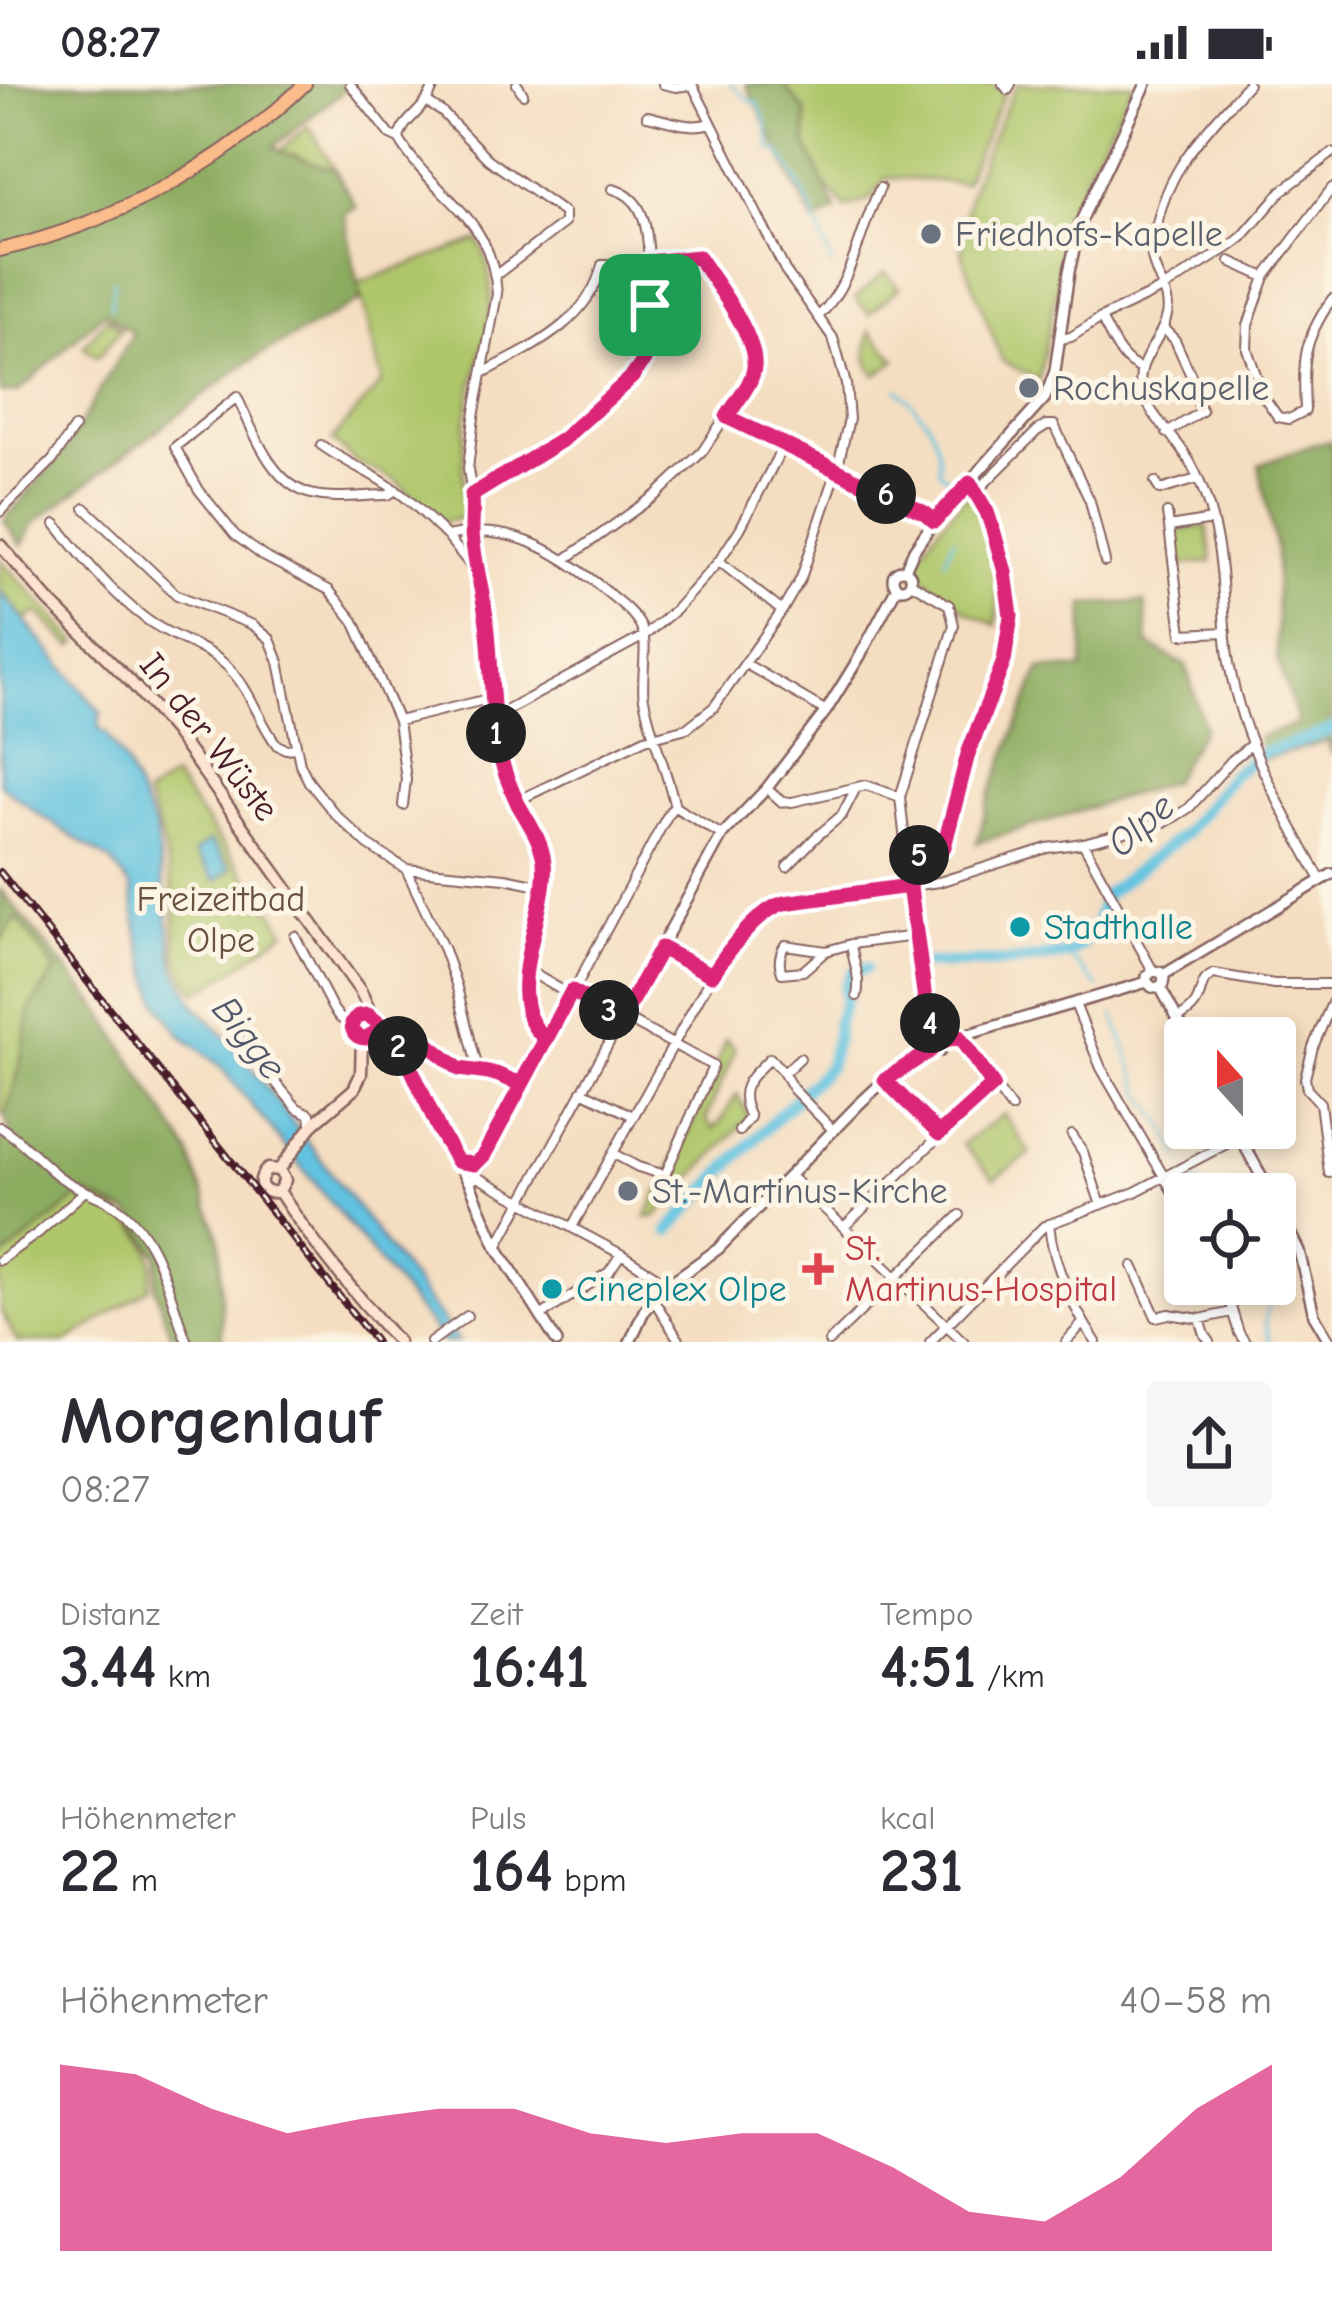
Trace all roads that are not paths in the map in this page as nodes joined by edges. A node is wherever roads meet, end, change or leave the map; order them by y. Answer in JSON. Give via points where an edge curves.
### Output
{"nodes":[{"id":1,"x":304,"y":84,"type":"edge"},
{"id":2,"x":350,"y":84,"type":"edge"},
{"id":3,"x":434,"y":84,"type":"edge"},
{"id":4,"x":518,"y":84,"type":"edge"},
{"id":5,"x":663,"y":84,"type":"edge"},
{"id":6,"x":692,"y":84,"type":"edge"},
{"id":7,"x":1146,"y":84,"type":"edge"},
{"id":8,"x":1248,"y":84,"type":"edge"},
{"id":9,"x":523,"y":94,"type":"dead end"},
{"id":10,"x":428,"y":103,"type":"junction"},
{"id":11,"x":647,"y":116,"type":"dead end"},
{"id":12,"x":710,"y":123,"type":"junction"},
{"id":13,"x":398,"y":139,"type":"junction"},
{"id":14,"x":1330,"y":155,"type":"edge"},
{"id":15,"x":1332,"y":168,"type":"edge"},
{"id":16,"x":880,"y":188,"type":"dead end"},
{"id":17,"x":1332,"y":188,"type":"edge"},
{"id":18,"x":613,"y":189,"type":"dead end"},
{"id":19,"x":0,"y":250,"type":"edge"},
{"id":20,"x":1230,"y":261,"type":"dead end"},
{"id":21,"x":649,"y":262,"type":"junction"},
{"id":22,"x":610,"y":265,"type":"dead end"},
{"id":23,"x":496,"y":275,"type":"junction"},
{"id":24,"x":1265,"y":277,"type":"junction"},
{"id":25,"x":1164,"y":288,"type":"junction"},
{"id":26,"x":1332,"y":299,"type":"edge"},
{"id":27,"x":819,"y":316,"type":"junction"},
{"id":28,"x":1101,"y":318,"type":"junction"},
{"id":29,"x":1164,"y":329,"type":"junction"},
{"id":30,"x":1060,"y":339,"type":"junction"},
{"id":31,"x":1142,"y":369,"type":"junction"},
{"id":32,"x":482,"y":374,"type":"junction"},
{"id":33,"x":727,"y":417,"type":"junction"},
{"id":34,"x":74,"y":428,"type":"dead end"},
{"id":35,"x":1167,"y":433,"type":"junction"},
{"id":36,"x":321,"y":445,"type":"dead end"},
{"id":37,"x":783,"y":446,"type":"junction"},
{"id":38,"x":837,"y":470,"type":"junction"},
{"id":39,"x":1197,"y":479,"type":"junction"},
{"id":40,"x":1155,"y":482,"type":"dead end"},
{"id":41,"x":973,"y":487,"type":"junction"},
{"id":42,"x":396,"y":490,"type":"junction"},
{"id":43,"x":472,"y":495,"type":"junction"},
{"id":44,"x":85,"y":508,"type":"dead end"},
{"id":45,"x":0,"y":512,"type":"edge"},
{"id":46,"x":1167,"y":513,"type":"dead end"},
{"id":47,"x":1212,"y":520,"type":"junction"},
{"id":48,"x":934,"y":521,"type":"junction"},
{"id":49,"x":62,"y":526,"type":"dead end"},
{"id":50,"x":1169,"y":527,"type":"junction"},
{"id":51,"x":472,"y":530,"type":"junction"},
{"id":52,"x":447,"y":536,"type":"junction"},
{"id":53,"x":0,"y":545,"type":"edge"},
{"id":54,"x":566,"y":559,"type":"junction"},
{"id":55,"x":719,"y":561,"type":"junction"},
{"id":56,"x":1106,"y":562,"type":"dead end"},
{"id":57,"x":904,"y":570,"type":"junction"},
{"id":58,"x":479,"y":576,"type":"junction"},
{"id":59,"x":911,"y":583,"type":"junction"},
{"id":60,"x":897,"y":586,"type":"junction"},
{"id":61,"x":782,"y":611,"type":"junction"},
{"id":62,"x":1226,"y":632,"type":"junction"},
{"id":63,"x":644,"y":636,"type":"junction"},
{"id":64,"x":746,"y":664,"type":"junction"},
{"id":65,"x":492,"y":698,"type":"junction"},
{"id":66,"x":826,"y":711,"type":"junction"},
{"id":67,"x":493,"y":718,"type":"junction"},
{"id":68,"x":398,"y":721,"type":"junction"},
{"id":69,"x":656,"y":738,"type":"junction"},
{"id":70,"x":1253,"y":747,"type":"junction"},
{"id":71,"x":295,"y":748,"type":"junction"},
{"id":72,"x":856,"y":786,"type":"junction"},
{"id":73,"x":772,"y":793,"type":"dead end"},
{"id":74,"x":900,"y":796,"type":"junction"},
{"id":75,"x":517,"y":801,"type":"junction"},
{"id":76,"x":403,"y":805,"type":"dead end"},
{"id":77,"x":676,"y":807,"type":"junction"},
{"id":78,"x":722,"y":835,"type":"junction"},
{"id":79,"x":1083,"y":843,"type":"junction"},
{"id":80,"x":906,"y":857,"type":"junction"},
{"id":81,"x":787,"y":867,"type":"dead end"},
{"id":82,"x":404,"y":868,"type":"junction"},
{"id":83,"x":1327,"y":877,"type":"edge"},
{"id":84,"x":544,"y":886,"type":"junction"},
{"id":85,"x":909,"y":886,"type":"junction"},
{"id":86,"x":295,"y":936,"type":"dead end"},
{"id":87,"x":916,"y":936,"type":"junction"},
{"id":88,"x":851,"y":944,"type":"junction"},
{"id":89,"x":661,"y":948,"type":"junction"},
{"id":90,"x":826,"y":951,"type":"junction"},
{"id":91,"x":526,"y":969,"type":"junction"},
{"id":92,"x":712,"y":975,"type":"junction"},
{"id":93,"x":1154,"y":976,"type":"junction"},
{"id":94,"x":353,"y":982,"type":"junction"},
{"id":95,"x":1332,"y":984,"type":"edge"},
{"id":96,"x":571,"y":993,"type":"junction"},
{"id":97,"x":857,"y":996,"type":"dead end"},
{"id":98,"x":1332,"y":1003,"type":"edge"},
{"id":99,"x":1075,"y":1004,"type":"junction"},
{"id":100,"x":621,"y":1012,"type":"junction"},
{"id":101,"x":1177,"y":1017,"type":"edge"},
{"id":102,"x":1180,"y":1017,"type":"edge"},
{"id":103,"x":355,"y":1019,"type":"junction"},
{"id":104,"x":371,"y":1027,"type":"junction"},
{"id":105,"x":972,"y":1034,"type":"junction"},
{"id":106,"x":236,"y":1035,"type":"dead end"},
{"id":107,"x":933,"y":1035,"type":"junction"},
{"id":108,"x":959,"y":1037,"type":"junction"},
{"id":109,"x":546,"y":1039,"type":"junction"},
{"id":110,"x":945,"y":1041,"type":"junction"},
{"id":111,"x":672,"y":1046,"type":"junction"},
{"id":112,"x":931,"y":1050,"type":"junction"},
{"id":113,"x":405,"y":1055,"type":"junction"},
{"id":114,"x":800,"y":1058,"type":"dead end"},
{"id":115,"x":974,"y":1058,"type":"junction"},
{"id":116,"x":479,"y":1073,"type":"junction"},
{"id":117,"x":784,"y":1073,"type":"junction"},
{"id":118,"x":885,"y":1080,"type":"junction"},
{"id":119,"x":521,"y":1084,"type":"junction"},
{"id":120,"x":993,"y":1085,"type":"junction"},
{"id":121,"x":582,"y":1091,"type":"junction"},
{"id":122,"x":1011,"y":1108,"type":"dead end"},
{"id":123,"x":632,"y":1116,"type":"junction"},
{"id":124,"x":0,"y":1127,"type":"edge"},
{"id":125,"x":310,"y":1127,"type":"junction"},
{"id":126,"x":739,"y":1131,"type":"dead end"},
{"id":127,"x":834,"y":1131,"type":"junction"},
{"id":128,"x":939,"y":1134,"type":"junction"},
{"id":129,"x":1072,"y":1135,"type":"dead end"},
{"id":130,"x":1212,"y":1149,"type":"edge"},
{"id":131,"x":614,"y":1154,"type":"junction"},
{"id":132,"x":482,"y":1158,"type":"junction"},
{"id":133,"x":457,"y":1161,"type":"junction"},
{"id":134,"x":279,"y":1170,"type":"junction"},
{"id":135,"x":1174,"y":1173,"type":"edge"},
{"id":136,"x":1329,"y":1173,"type":"edge"},
{"id":137,"x":1164,"y":1175,"type":"edge"},
{"id":138,"x":790,"y":1176,"type":"junction"},
{"id":139,"x":1164,"y":1179,"type":"edge"},
{"id":140,"x":474,"y":1180,"type":"junction"},
{"id":141,"x":279,"y":1191,"type":"junction"},
{"id":142,"x":84,"y":1192,"type":"junction"},
{"id":143,"x":523,"y":1202,"type":"junction"},
{"id":144,"x":1101,"y":1205,"type":"junction"},
{"id":145,"x":960,"y":1215,"type":"dead end"},
{"id":146,"x":1049,"y":1224,"type":"junction"},
{"id":147,"x":572,"y":1227,"type":"junction"},
{"id":148,"x":844,"y":1227,"type":"junction"},
{"id":149,"x":1296,"y":1245,"type":"edge"},
{"id":150,"x":497,"y":1247,"type":"junction"},
{"id":151,"x":621,"y":1254,"type":"junction"},
{"id":152,"x":0,"y":1260,"type":"edge"},
{"id":153,"x":1133,"y":1266,"type":"dead end"},
{"id":154,"x":896,"y":1278,"type":"junction"},
{"id":155,"x":668,"y":1284,"type":"junction"},
{"id":156,"x":652,"y":1298,"type":"junction"},
{"id":157,"x":1230,"y":1305,"type":"edge"},
{"id":158,"x":1232,"y":1312,"type":"junction"},
{"id":159,"x":467,"y":1316,"type":"dead end"},
{"id":160,"x":540,"y":1316,"type":"junction"},
{"id":161,"x":1200,"y":1319,"type":"junction"},
{"id":162,"x":1083,"y":1323,"type":"junction"},
{"id":163,"x":947,"y":1326,"type":"junction"},
{"id":164,"x":434,"y":1341,"type":"edge"},
{"id":165,"x":187,"y":1342,"type":"edge"},
{"id":166,"x":398,"y":1342,"type":"edge"},
{"id":167,"x":557,"y":1342,"type":"edge"},
{"id":168,"x":630,"y":1342,"type":"edge"},
{"id":169,"x":680,"y":1342,"type":"edge"},
{"id":170,"x":829,"y":1342,"type":"edge"},
{"id":171,"x":930,"y":1342,"type":"edge"},
{"id":172,"x":964,"y":1342,"type":"edge"},
{"id":173,"x":1066,"y":1342,"type":"edge"},
{"id":174,"x":1096,"y":1342,"type":"edge"},
{"id":175,"x":1210,"y":1342,"type":"edge"},
{"id":176,"x":1245,"y":1342,"type":"edge"},
{"id":177,"x":1330,"y":1342,"type":"edge"}],
"edges":[{"from":1,"to":19,"type":"main road","via":[[230,146],[152,194]]},
{"from":2,"to":13,"type":"street"},
{"from":3,"to":10,"type":"street"},
{"from":4,"to":9,"type":"street"},
{"from":5,"to":6,"type":"street"},
{"from":6,"to":12,"type":"street"},
{"from":7,"to":30,"type":"street","via":[[1080,223]]},
{"from":8,"to":25,"type":"street","via":[[1178,166],[1160,208],[1151,256]]},
{"from":10,"to":13,"type":"street"},
{"from":10,"to":23,"type":"street","via":[[488,159],[564,212],[553,234]]},
{"from":11,"to":12,"type":"street"},
{"from":12,"to":27,"type":"street","via":[[785,270]]},
{"from":13,"to":23,"type":"street","via":[[471,219]]},
{"from":14,"to":15,"type":"street"},
{"from":14,"to":25,"type":"street","via":[[1282,190],[1242,237]]},
{"from":16,"to":27,"type":"street","via":[[848,276]]},
{"from":17,"to":24,"type":"street"},
{"from":18,"to":21,"type":"street","via":[[643,216]]},
{"from":20,"to":24,"type":"street"},
{"from":21,"to":33,"type":"street","via":[[698,257],[745,330],[755,372]]},
{"from":21,"to":43,"type":"street","via":[[651,340],[632,377],[562,440]]},
{"from":22,"to":32,"type":"street","via":[[602,265],[572,319]]},
{"from":23,"to":32,"type":"street"},
{"from":24,"to":26,"type":"street","via":[[1247,349],[1278,417],[1305,411],[1304,356]]},
{"from":25,"to":28,"type":"street"},
{"from":25,"to":29,"type":"street"},
{"from":27,"to":38,"type":"street","via":[[846,384]]},
{"from":28,"to":30,"type":"street"},
{"from":28,"to":31,"type":"street","via":[[1126,361]]},
{"from":29,"to":31,"type":"street"},
{"from":29,"to":35,"type":"street","via":[[1202,411]]},
{"from":30,"to":41,"type":"street","via":[[1045,398]]},
{"from":31,"to":35,"type":"street","via":[[1141,388]]},
{"from":32,"to":43,"type":"street","via":[[468,469]]},
{"from":33,"to":37,"type":"street"},
{"from":33,"to":54,"type":"street","via":[[656,495]]},
{"from":34,"to":45,"type":"street"},
{"from":35,"to":39,"type":"street"},
{"from":36,"to":42,"type":"street"},
{"from":37,"to":38,"type":"street"},
{"from":37,"to":55,"type":"street"},
{"from":38,"to":48,"type":"street"},
{"from":38,"to":61,"type":"street"},
{"from":39,"to":40,"type":"street","via":[[1166,490]]},
{"from":39,"to":47,"type":"street"},
{"from":41,"to":48,"type":"street"},
{"from":41,"to":56,"type":"street","via":[[1054,425],[1090,501]]},
{"from":41,"to":80,"type":"street","via":[[1009,594],[1004,661],[944,847]]},
{"from":42,"to":52,"type":"street"},
{"from":42,"to":68,"type":"street","via":[[314,495],[291,485],[237,397],[175,447],[235,536],[340,601]]},
{"from":43,"to":51,"type":"street"},
{"from":44,"to":71,"type":"street","via":[[177,595],[270,639]]},
{"from":46,"to":50,"type":"street"},
{"from":47,"to":50,"type":"street"},
{"from":47,"to":62,"type":"street"},
{"from":48,"to":57,"type":"street"},
{"from":49,"to":71,"type":"street","via":[[144,618],[224,662],[277,745]]},
{"from":50,"to":62,"type":"street","via":[[1182,634]]},
{"from":51,"to":52,"type":"street"},
{"from":51,"to":54,"type":"street","via":[[534,541]]},
{"from":51,"to":58,"type":"street"},
{"from":52,"to":58,"type":"street"},
{"from":53,"to":94,"type":"main road","name":"In der Wüste","via":[[174,730]]},
{"from":54,"to":63,"type":"street","via":[[627,609]]},
{"from":55,"to":61,"type":"street"},
{"from":55,"to":63,"type":"street"},
{"from":57,"to":59,"type":"street"},
{"from":57,"to":60,"type":"street","via":[[895,574]]},
{"from":58,"to":65,"type":"street"},
{"from":59,"to":60,"type":"street"},
{"from":59,"to":74,"type":"street","via":[[949,605],[954,625]]},
{"from":60,"to":66,"type":"street"},
{"from":61,"to":64,"type":"street"},
{"from":62,"to":70,"type":"street"},
{"from":63,"to":67,"type":"street"},
{"from":63,"to":69,"type":"street","via":[[644,700]]},
{"from":64,"to":66,"type":"street"},
{"from":64,"to":69,"type":"street","via":[[714,707]]},
{"from":65,"to":67,"type":"street"},
{"from":65,"to":68,"type":"street"},
{"from":66,"to":78,"type":"street"},
{"from":67,"to":75,"type":"street"},
{"from":68,"to":76,"type":"street"},
{"from":69,"to":75,"type":"street"},
{"from":69,"to":77,"type":"street"},
{"from":70,"to":79,"type":"street","via":[[1176,817]]},
{"from":70,"to":83,"type":"street","via":[[1270,789]]},
{"from":71,"to":82,"type":"street","via":[[335,814]]},
{"from":72,"to":73,"type":"street","via":[[792,802]]},
{"from":72,"to":74,"type":"street"},
{"from":72,"to":81,"type":"street","via":[[842,815]]},
{"from":74,"to":80,"type":"street"},
{"from":75,"to":84,"type":"street","via":[[540,844]]},
{"from":77,"to":78,"type":"street"},
{"from":77,"to":96,"type":"street"},
{"from":78,"to":89,"type":"street"},
{"from":79,"to":85,"type":"street"},
{"from":79,"to":93,"type":"street"},
{"from":80,"to":85,"type":"street"},
{"from":82,"to":84,"type":"street"},
{"from":82,"to":116,"type":"street","via":[[445,950]]},
{"from":83,"to":93,"type":"street"},
{"from":84,"to":91,"type":"street"},
{"from":85,"to":87,"type":"street"},
{"from":85,"to":92,"type":"street","via":[[771,906]]},
{"from":86,"to":103,"type":"street","via":[[333,1009]]},
{"from":87,"to":88,"type":"street"},
{"from":87,"to":107,"type":"street"},
{"from":88,"to":90,"type":"street"},
{"from":88,"to":97,"type":"street"},
{"from":89,"to":92,"type":"street"},
{"from":89,"to":100,"type":"street"},
{"from":90,"to":90,"type":"street","via":[[785,945],[782,973],[802,971]]},
{"from":91,"to":96,"type":"street"},
{"from":91,"to":109,"type":"street","via":[[528,1012]]},
{"from":92,"to":111,"type":"street"},
{"from":93,"to":99,"type":"street"},
{"from":93,"to":101,"type":"street"},
{"from":94,"to":103,"type":"main road","name":"In der Wüste"},
{"from":94,"to":104,"type":"main road","name":"In der Wüste"},
{"from":95,"to":102,"type":"street","via":[[1207,975],[1198,1003]]},
{"from":96,"to":100,"type":"street"},
{"from":96,"to":109,"type":"street"},
{"from":98,"to":136,"type":"street","via":[[1305,1078],[1320,1103]]},
{"from":99,"to":105,"type":"street"},
{"from":99,"to":137,"type":"street","via":[[1101,1068]]},
{"from":100,"to":111,"type":"street"},
{"from":100,"to":121,"type":"street"},
{"from":103,"to":104,"type":"main road","via":[[364,1014]]},
{"from":103,"to":104,"type":"main road","via":[[353,1031]]},
{"from":104,"to":113,"type":"street","name":"In der Wüste","via":[[395,1033]]},
{"from":104,"to":125,"type":"main road","via":[[354,1089]]},
{"from":105,"to":108,"type":"street"},
{"from":105,"to":115,"type":"street"},
{"from":106,"to":125,"type":"street","via":[[310,1114]]},
{"from":107,"to":110,"type":"street"},
{"from":107,"to":112,"type":"street"},
{"from":108,"to":110,"type":"street"},
{"from":108,"to":115,"type":"street"},
{"from":109,"to":119,"type":"street"},
{"from":110,"to":112,"type":"street","via":[[940,1052]]},
{"from":111,"to":123,"type":"street"},
{"from":111,"to":131,"type":"street","via":[[713,1066],[665,1175]]},
{"from":112,"to":118,"type":"street"},
{"from":113,"to":116,"type":"street","via":[[429,1045],[459,1069]]},
{"from":113,"to":133,"type":"street","name":"In der Wüste"},
{"from":114,"to":117,"type":"street"},
{"from":115,"to":120,"type":"street"},
{"from":116,"to":119,"type":"street"},
{"from":117,"to":126,"type":"street","via":[[770,1058],[744,1089],[750,1117]]},
{"from":117,"to":127,"type":"street"},
{"from":118,"to":127,"type":"street"},
{"from":118,"to":128,"type":"street"},
{"from":119,"to":132,"type":"street"},
{"from":120,"to":122,"type":"street"},
{"from":120,"to":128,"type":"street"},
{"from":121,"to":123,"type":"street"},
{"from":121,"to":143,"type":"street"},
{"from":123,"to":131,"type":"street"},
{"from":124,"to":142,"type":"street"},
{"from":125,"to":134,"type":"main road"},
{"from":127,"to":138,"type":"street"},
{"from":128,"to":148,"type":"street"},
{"from":129,"to":144,"type":"street"},
{"from":130,"to":135,"type":"street"},
{"from":131,"to":147,"type":"street"},
{"from":132,"to":133,"type":"street"},
{"from":132,"to":140,"type":"street"},
{"from":133,"to":140,"type":"street","name":"In der Wüste"},
{"from":134,"to":141,"type":"main road"},
{"from":134,"to":141,"type":"main road","via":[[264,1171],[260,1183]]},
{"from":138,"to":148,"type":"street"},
{"from":138,"to":155,"type":"street","via":[[718,1249]]},
{"from":139,"to":144,"type":"street"},
{"from":140,"to":143,"type":"street"},
{"from":140,"to":150,"type":"street","name":"In der Wüste"},
{"from":141,"to":166,"type":"main road"},
{"from":142,"to":152,"type":"street"},
{"from":142,"to":165,"type":"street","via":[[118,1207],[141,1230]]},
{"from":143,"to":147,"type":"street"},
{"from":143,"to":150,"type":"street"},
{"from":144,"to":146,"type":"street"},
{"from":145,"to":154,"type":"street"},
{"from":146,"to":162,"type":"street"},
{"from":146,"to":163,"type":"street"},
{"from":147,"to":151,"type":"street"},
{"from":148,"to":154,"type":"street"},
{"from":149,"to":177,"type":"street","via":[[1314,1315]]},
{"from":150,"to":160,"type":"street","name":"In der Wüste"},
{"from":151,"to":155,"type":"street"},
{"from":151,"to":160,"type":"street","via":[[610,1272]]},
{"from":153,"to":161,"type":"street","via":[[1156,1317]]},
{"from":154,"to":163,"type":"street"},
{"from":154,"to":170,"type":"street"},
{"from":155,"to":156,"type":"street"},
{"from":156,"to":168,"type":"street"},
{"from":156,"to":169,"type":"street"},
{"from":157,"to":158,"type":"street"},
{"from":158,"to":161,"type":"street"},
{"from":158,"to":176,"type":"street"},
{"from":159,"to":164,"type":"street"},
{"from":160,"to":167,"type":"street","name":"In der Wüste"},
{"from":161,"to":175,"type":"street"},
{"from":162,"to":173,"type":"street"},
{"from":162,"to":174,"type":"street"},
{"from":163,"to":171,"type":"street"},
{"from":163,"to":172,"type":"street"}]}
